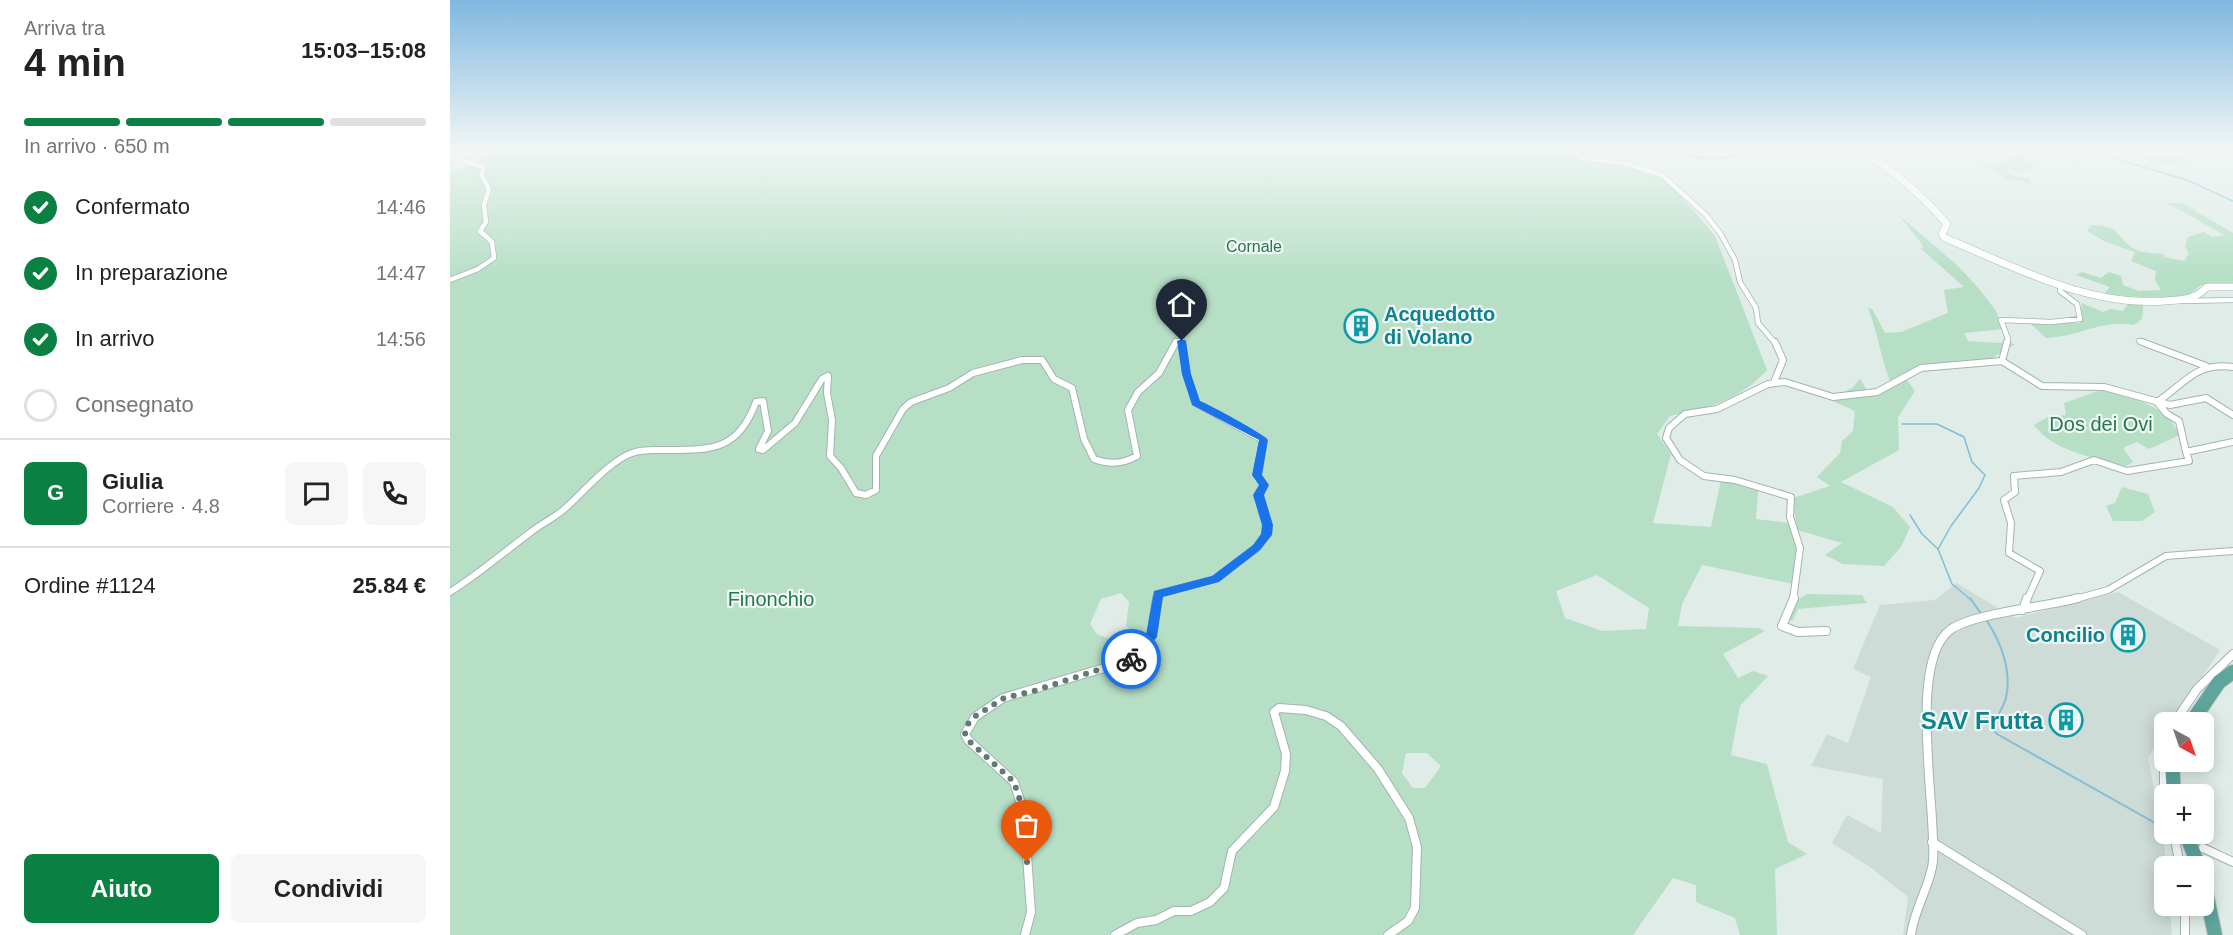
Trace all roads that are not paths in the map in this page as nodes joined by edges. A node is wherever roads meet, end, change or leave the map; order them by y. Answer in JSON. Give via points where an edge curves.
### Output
{"nodes":[{"id":1,"x":488,"y":192,"type":"edge"},
{"id":2,"x":1680,"y":192,"type":"edge"},
{"id":3,"x":1918,"y":192,"type":"edge"},
{"id":4,"x":450,"y":280,"type":"edge"},
{"id":5,"x":2061,"y":286,"type":"junction"},
{"id":6,"x":2233,"y":287,"type":"edge"},
{"id":7,"x":2172,"y":300,"type":"junction"},
{"id":8,"x":2233,"y":300,"type":"edge"},
{"id":9,"x":2139,"y":341,"type":"dead end"},
{"id":10,"x":2002,"y":361,"type":"junction"},
{"id":11,"x":2206,"y":366,"type":"junction"},
{"id":12,"x":2233,"y":367,"type":"edge"},
{"id":13,"x":1774,"y":382,"type":"junction"},
{"id":14,"x":2157,"y":402,"type":"junction"},
{"id":15,"x":2233,"y":415,"type":"edge"},
{"id":16,"x":2233,"y":442,"type":"edge"},
{"id":17,"x":2186,"y":452,"type":"junction"},
{"id":18,"x":2233,"y":551,"type":"edge"},
{"id":19,"x":450,"y":592,"type":"edge"},
{"id":20,"x":2023,"y":610,"type":"junction"},
{"id":21,"x":1827,"y":631,"type":"dead end"},
{"id":22,"x":2233,"y":654,"type":"edge"},
{"id":23,"x":2233,"y":672,"type":"edge"},
{"id":24,"x":2181,"y":712,"type":"edge"},
{"id":25,"x":2199,"y":712,"type":"edge"},
{"id":26,"x":1932,"y":842,"type":"junction"},
{"id":27,"x":2203,"y":848,"type":"dead end"},
{"id":28,"x":2233,"y":862,"type":"edge"},
{"id":29,"x":2186,"y":916,"type":"edge"},
{"id":30,"x":2211,"y":916,"type":"edge"},
{"id":31,"x":1025,"y":935,"type":"edge"},
{"id":32,"x":1115,"y":935,"type":"edge"},
{"id":33,"x":1388,"y":935,"type":"edge"},
{"id":34,"x":1911,"y":935,"type":"edge"},
{"id":35,"x":2082,"y":935,"type":"edge"},
{"id":36,"x":2185,"y":935,"type":"edge"},
{"id":37,"x":2215,"y":935,"type":"edge"}],
"edges":[{"from":1,"to":4,"type":"street","via":[[484,205],[486,222],[480,231],[492,242],[494,258]]},
{"from":2,"to":13,"type":"street","via":[[1705,214],[1732,253],[1740,282],[1756,308],[1758,323],[1770,331],[1783,360]]},
{"from":3,"to":5,"type":"street","via":[[1947,224],[1942,234],[1945,238]]},
{"from":5,"to":7,"type":"street","via":[[2119,301]]},
{"from":5,"to":10,"type":"street","via":[[2060,291],[2078,304],[2080,319],[2001,320],[2008,339]]},
{"from":6,"to":7,"type":"street","via":[[2207,287],[2199,296]]},
{"from":7,"to":8,"type":"street"},
{"from":9,"to":11,"type":"street"},
{"from":10,"to":13,"type":"street","via":[[1921,368],[1877,392],[1833,397]]},
{"from":10,"to":14,"type":"street","via":[[2042,386],[2104,387]]},
{"from":11,"to":12,"type":"street"},
{"from":11,"to":14,"type":"street"},
{"from":13,"to":21,"type":"street","via":[[1717,409],[1685,414],[1669,428],[1666,438],[1680,460],[1704,476],[1735,480],[1791,497],[1790,517],[1800,548],[1799,570],[1796,593],[1782,626],[1807,633]]},
{"from":14,"to":15,"type":"street","via":[[2170,405],[2206,398]]},
{"from":14,"to":17,"type":"street","via":[[2179,421]]},
{"from":16,"to":17,"type":"street"},
{"from":17,"to":20,"type":"street","via":[[2189,461],[2127,471],[2094,460],[2061,472],[2014,476],[2014,492],[2004,500],[2011,523],[2009,553],[2040,571],[2032,581]]},
{"from":18,"to":20,"type":"street","via":[[2166,556],[2108,590]]},
{"from":19,"to":31,"type":"street","via":[[562,511],[631,453],[699,450],[726,443],[747,426],[756,402],[763,401],[768,431],[759,449],[763,450],[795,423],[822,379],[828,376],[830,456],[856,494],[876,490],[876,456],[911,402],[950,388],[973,373],[1022,360],[1042,360],[1054,379],[1072,388],[1084,439],[1094,459],[1111,464],[1125,462],[1137,456],[1128,410],[1131,400],[1154,380],[1177,341],[1182,341],[1186,374],[1196,403],[1263,440],[1257,475],[1264,485],[1258,495],[1268,525],[1266,535],[1257,548],[1215,579],[1158,594],[1151,637],[1128,661],[1004,698],[967,725],[968,740],[1014,782],[1020,799],[1031,912]]},
{"from":20,"to":26,"type":"street","via":[[1951,629],[1937,648],[1925,700]]},
{"from":22,"to":24,"type":"street","via":[[2197,689]]},
{"from":23,"to":25,"type":"main road","via":[[2219,682]]},
{"from":26,"to":34,"type":"street","via":[[1933,863],[1913,917]]},
{"from":26,"to":35,"type":"street"},
{"from":27,"to":28,"type":"street"},
{"from":29,"to":36,"type":"street"},
{"from":30,"to":37,"type":"main road"},
{"from":32,"to":33,"type":"street","via":[[1174,911],[1191,911],[1210,902],[1224,888],[1232,851],[1274,807],[1285,771],[1286,754],[1275,712],[1296,707],[1332,719],[1347,731],[1370,756],[1414,827],[1417,901],[1413,916]]}]}
